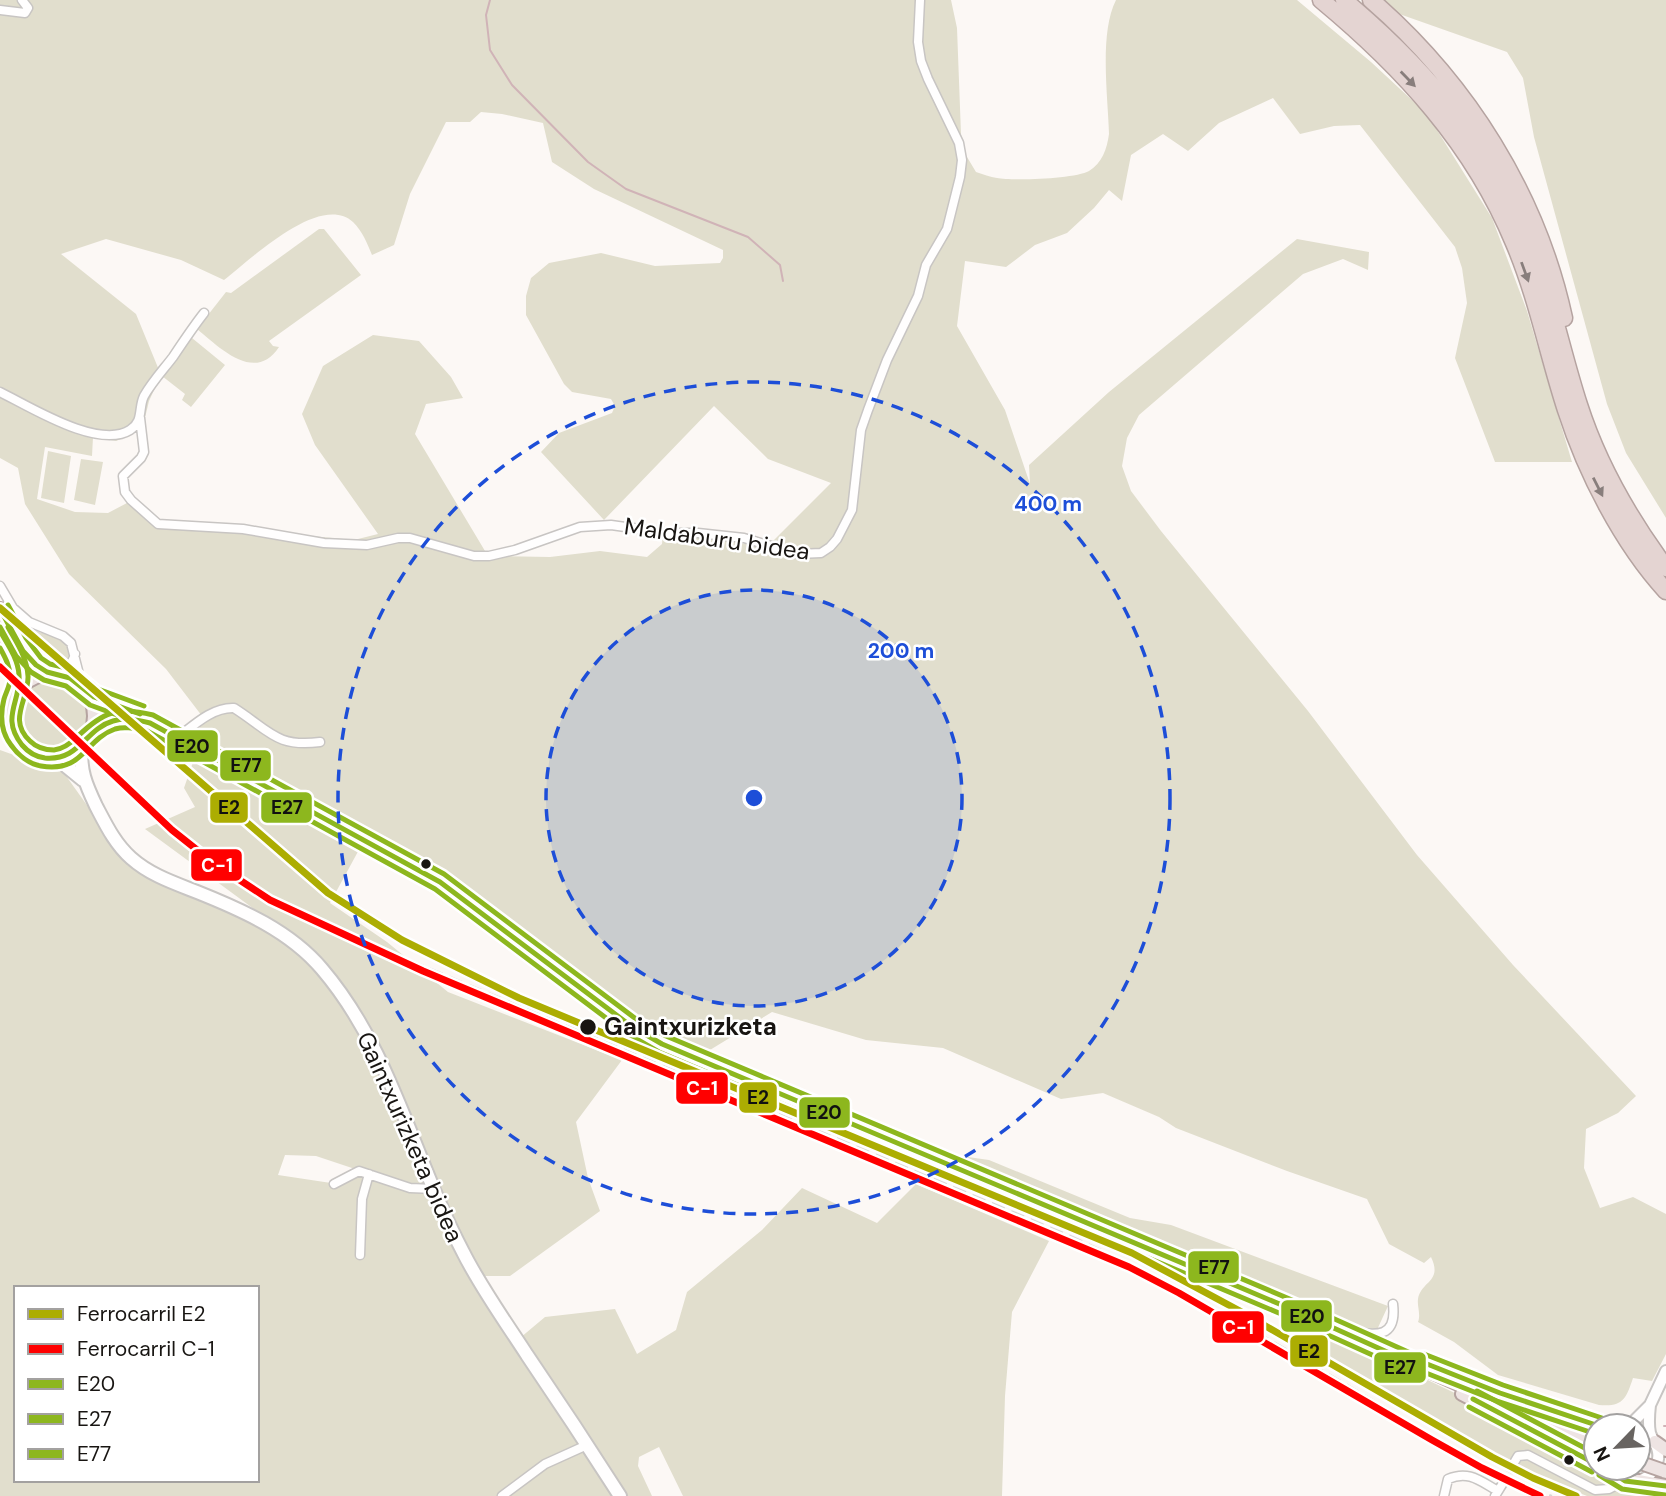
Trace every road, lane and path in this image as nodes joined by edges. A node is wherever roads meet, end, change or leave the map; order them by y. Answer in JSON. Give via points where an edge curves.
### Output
{"nodes":[{"id":1,"x":22,"y":0,"type":"edge"},
{"id":2,"x":920,"y":0,"type":"edge"},
{"id":3,"x":1306,"y":0,"type":"edge"},
{"id":4,"x":1321,"y":0,"type":"edge"},
{"id":5,"x":1344,"y":0,"type":"edge"},
{"id":6,"x":1377,"y":4,"type":"edge"},
{"id":7,"x":0,"y":10,"type":"edge"},
{"id":8,"x":1381,"y":53,"type":"junction"},
{"id":9,"x":204,"y":313,"type":"dead end"},
{"id":10,"x":0,"y":392,"type":"edge"},
{"id":11,"x":140,"y":418,"type":"junction"},
{"id":12,"x":1590,"y":434,"type":"junction"},
{"id":13,"x":1666,"y":568,"type":"edge"},
{"id":14,"x":0,"y":586,"type":"edge"},
{"id":15,"x":1666,"y":591,"type":"edge"},
{"id":16,"x":0,"y":609,"type":"edge"},
{"id":17,"x":0,"y":631,"type":"edge"},
{"id":18,"x":75,"y":654,"type":"junction"},
{"id":19,"x":51,"y":673,"type":"junction"},
{"id":20,"x":19,"y":689,"type":"junction"},
{"id":21,"x":85,"y":691,"type":"junction"},
{"id":22,"x":3,"y":722,"type":"edge"},
{"id":23,"x":150,"y":723,"type":"junction"},
{"id":24,"x":90,"y":734,"type":"junction"},
{"id":25,"x":177,"y":738,"type":"junction"},
{"id":26,"x":320,"y":742,"type":"dead end"},
{"id":27,"x":82,"y":746,"type":"junction"},
{"id":28,"x":56,"y":758,"type":"junction"},
{"id":29,"x":85,"y":783,"type":"junction"},
{"id":30,"x":369,"y":1174,"type":"junction"},
{"id":31,"x":334,"y":1184,"type":"dead end"},
{"id":32,"x":434,"y":1189,"type":"junction"},
{"id":33,"x":360,"y":1255,"type":"dead end"},
{"id":34,"x":1393,"y":1304,"type":"dead end"},
{"id":35,"x":1333,"y":1328,"type":"junction"},
{"id":36,"x":1392,"y":1354,"type":"junction"},
{"id":37,"x":1414,"y":1364,"type":"junction"},
{"id":38,"x":1666,"y":1371,"type":"edge"},
{"id":39,"x":1650,"y":1405,"type":"junction"},
{"id":40,"x":1643,"y":1412,"type":"edge"},
{"id":41,"x":1582,"y":1420,"type":"edge"},
{"id":42,"x":1582,"y":1440,"type":"edge"},
{"id":43,"x":1657,"y":1442,"type":"edge"},
{"id":44,"x":587,"y":1445,"type":"junction"},
{"id":45,"x":1582,"y":1457,"type":"edge"},
{"id":46,"x":1515,"y":1461,"type":"dead end"},
{"id":47,"x":1652,"y":1471,"type":"edge"},
{"id":48,"x":1608,"y":1482,"type":"edge"},
{"id":49,"x":1622,"y":1482,"type":"edge"},
{"id":50,"x":1644,"y":1482,"type":"edge"},
{"id":51,"x":1503,"y":1483,"type":"tunnel mouth"},
{"id":52,"x":1666,"y":1486,"type":"edge"},
{"id":53,"x":1599,"y":1490,"type":"junction"},
{"id":54,"x":1496,"y":1494,"type":"edge"},
{"id":55,"x":502,"y":1496,"type":"edge"},
{"id":56,"x":620,"y":1496,"type":"edge"},
{"id":57,"x":1444,"y":1496,"type":"edge"}],
"edges":[{"from":1,"to":7,"type":"street","via":[[28,8],[25,13]]},
{"from":2,"to":11,"type":"street","name":"Maldaburu bidea","via":[[921,61],[959,143],[960,177],[947,229],[926,265],[918,296],[861,430],[852,510],[837,539],[821,553],[798,554],[744,538],[611,525],[580,527],[501,554],[474,556],[410,538],[347,546],[243,529],[158,524],[131,500],[122,482],[144,452]]},
{"from":3,"to":8,"type":"highway","via":[[1367,49]]},
{"from":4,"to":8,"type":"highway"},
{"from":5,"to":12,"type":"highway","via":[[1439,91],[1498,174],[1536,258]]},
{"from":6,"to":12,"type":"highway","via":[[1471,108],[1506,163],[1555,277],[1589,410]]},
{"from":8,"to":15,"type":"highway","one_way":true,"via":[[1445,123],[1497,204],[1530,287],[1583,455],[1633,548]]},
{"from":9,"to":11,"type":"street","via":[[142,399]]},
{"from":10,"to":11,"type":"street","via":[[51,420],[81,430],[121,433]]},
{"from":12,"to":13,"type":"highway","via":[[1626,508]]},
{"from":14,"to":18,"type":"street","via":[[13,608],[38,627],[67,639]]},
{"from":16,"to":19,"type":"main road","via":[[28,656]]},
{"from":17,"to":20,"type":"main road","via":[[16,660]]},
{"from":18,"to":19,"type":"street","via":[[67,668]]},
{"from":18,"to":21,"type":"street"},
{"from":19,"to":20,"type":"main road","via":[[32,678]]},
{"from":19,"to":21,"type":"main road","via":[[69,677]]},
{"from":20,"to":22,"type":"main road"},
{"from":21,"to":23,"type":"main road","via":[[134,710]]},
{"from":21,"to":24,"type":"main road","via":[[94,715]]},
{"from":22,"to":28,"type":"main road","via":[[31,753]]},
{"from":23,"to":24,"type":"main road","via":[[117,719]]},
{"from":23,"to":25,"type":"main road"},
{"from":24,"to":27,"type":"main road"},
{"from":25,"to":26,"type":"street","via":[[226,707],[286,743]]},
{"from":25,"to":35,"type":"main road","via":[[440,882],[651,1039]]},
{"from":27,"to":28,"type":"main road"},
{"from":27,"to":29,"type":"main road","via":[[80,765]]},
{"from":28,"to":29,"type":"main road"},
{"from":29,"to":32,"type":"main road","name":"Gaintxurizketa bidea","via":[[113,837],[138,864],[254,917],[320,967],[383,1065]]},
{"from":30,"to":31,"type":"street","via":[[359,1171]]},
{"from":30,"to":32,"type":"street","via":[[410,1188]]},
{"from":30,"to":33,"type":"street","via":[[362,1199]]},
{"from":32,"to":44,"type":"main road","name":"Gaintxurizketa bidea","via":[[477,1278]]},
{"from":34,"to":35,"type":"street","via":[[1393,1323],[1379,1335]]},
{"from":35,"to":36,"type":"main road"},
{"from":36,"to":37,"type":"main road"},
{"from":36,"to":45,"type":"main road","via":[[1403,1364]]},
{"from":37,"to":41,"type":"main road","via":[[1423,1362]]},
{"from":37,"to":42,"type":"main road"},
{"from":38,"to":39,"type":"street"},
{"from":39,"to":40,"type":"street"},
{"from":39,"to":43,"type":"street"},
{"from":43,"to":47,"type":"street"},
{"from":44,"to":55,"type":"street","via":[[545,1464]]},
{"from":44,"to":56,"type":"main road","name":"Gaintxurizketa bidea"},
{"from":46,"to":53,"type":"street","via":[[1525,1454]]},
{"from":48,"to":53,"type":"street"},
{"from":49,"to":53,"type":"street"},
{"from":50,"to":52,"type":"main road"},
{"from":51,"to":54,"type":"street"},
{"from":54,"to":57,"type":"street","via":[[1460,1474],[1448,1479]]}]}
